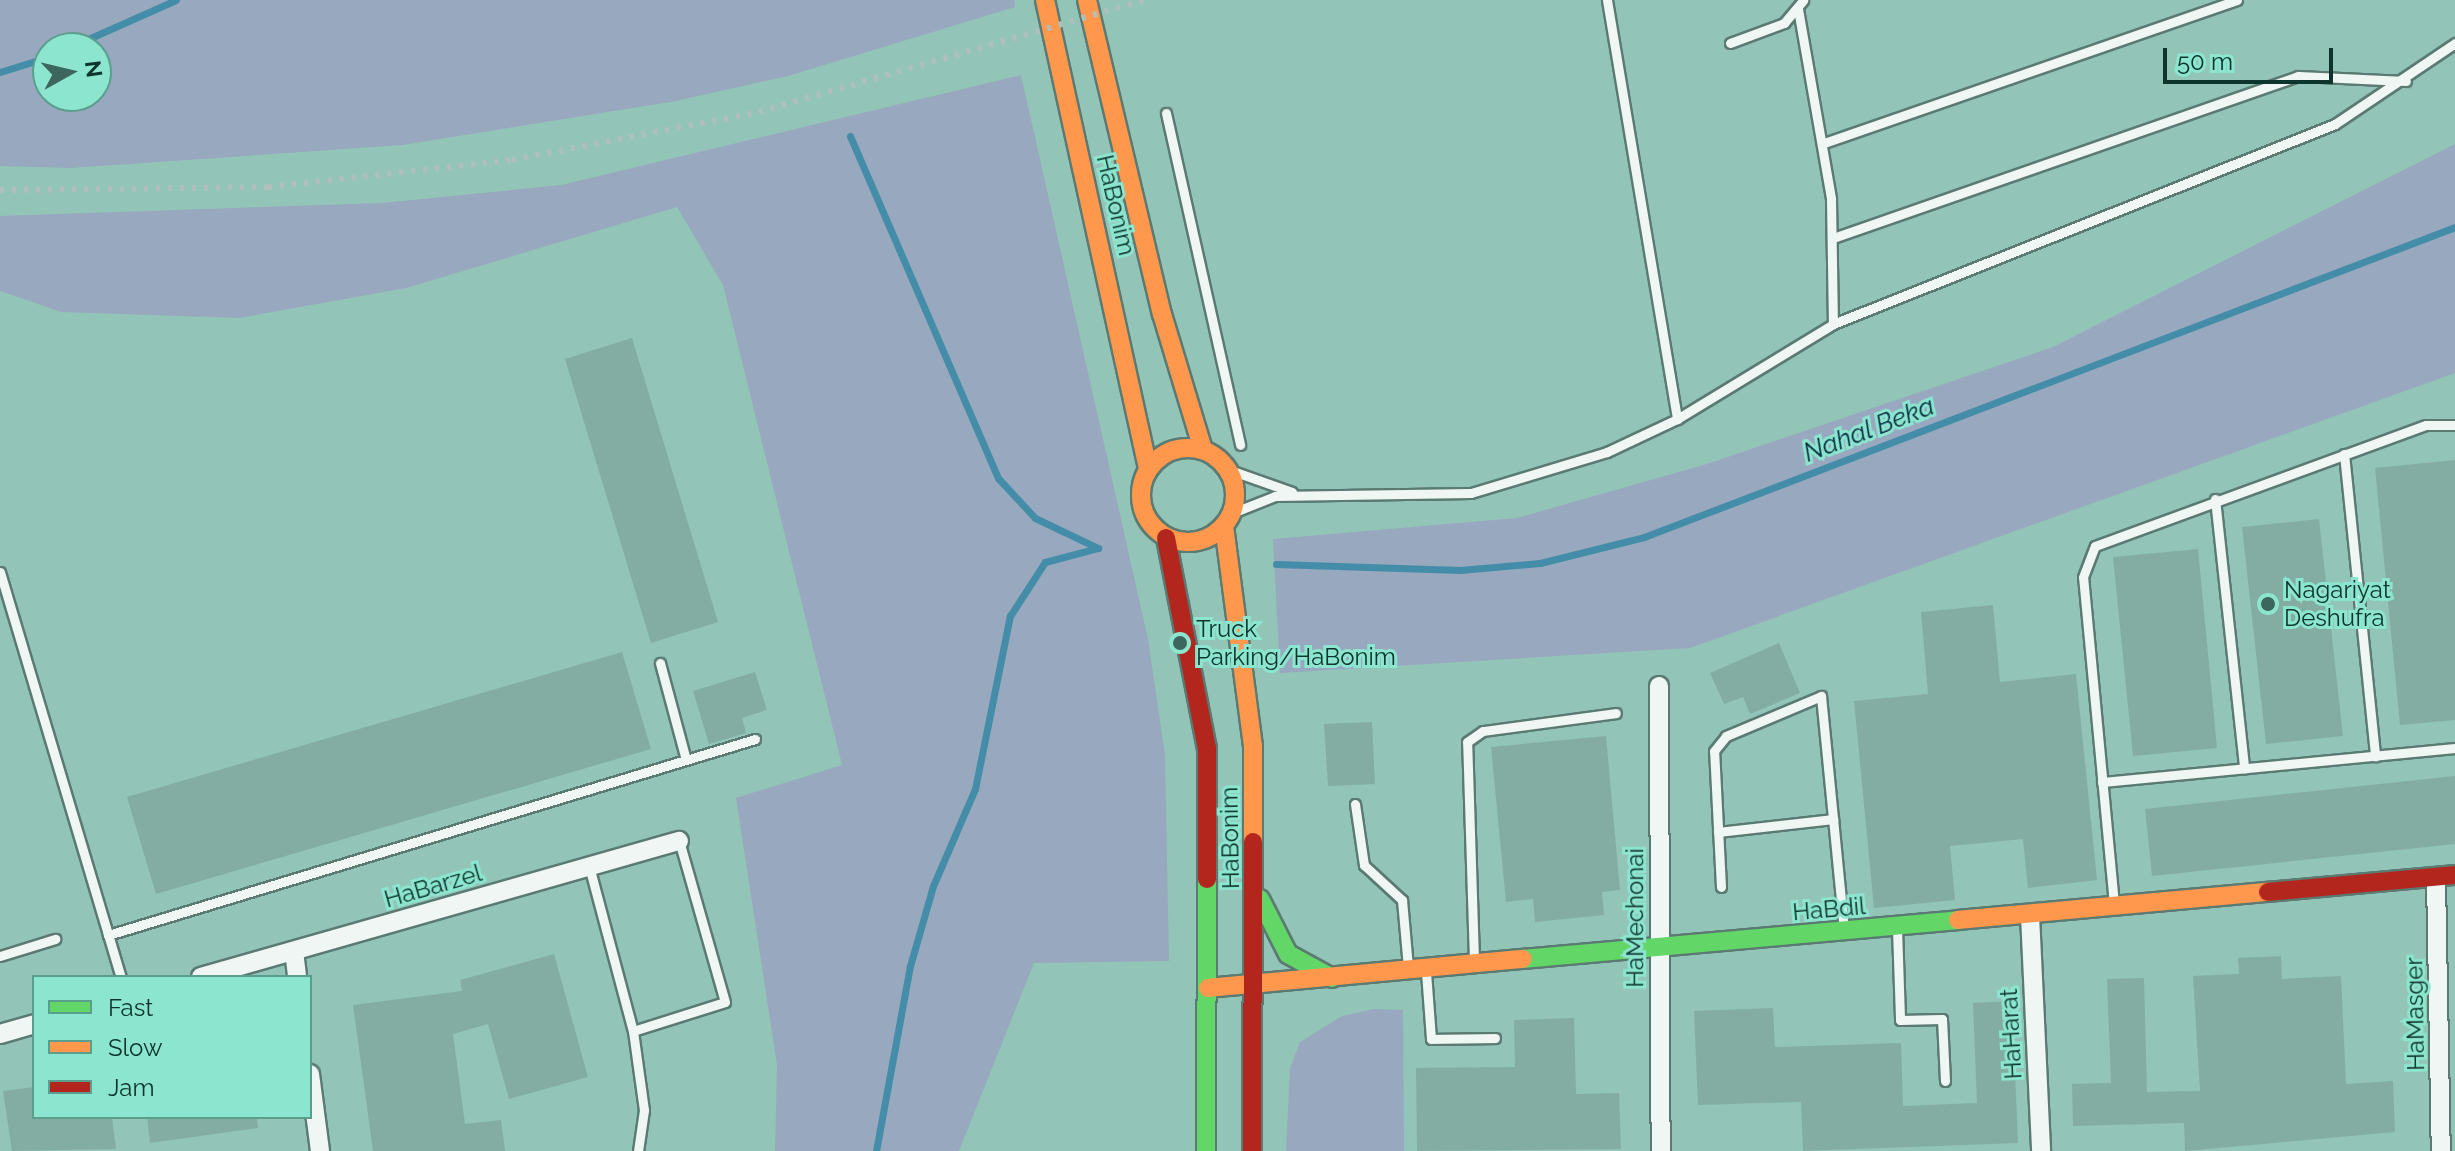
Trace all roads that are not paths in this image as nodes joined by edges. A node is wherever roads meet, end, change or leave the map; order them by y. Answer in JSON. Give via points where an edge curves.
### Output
{"nodes":[{"id":1,"x":1045,"y":0,"type":"edge"},
{"id":2,"x":1087,"y":0,"type":"edge"},
{"id":3,"x":1607,"y":0,"type":"edge"},
{"id":4,"x":2237,"y":0,"type":"edge"},
{"id":5,"x":1800,"y":4,"type":"edge"},
{"id":6,"x":1730,"y":43,"type":"dead end"},
{"id":7,"x":2455,"y":43,"type":"edge"},
{"id":8,"x":2406,"y":81,"type":"junction"},
{"id":9,"x":1166,"y":113,"type":"dead end"},
{"id":10,"x":1824,"y":143,"type":"junction"},
{"id":11,"x":1833,"y":238,"type":"junction"},
{"id":12,"x":1833,"y":324,"type":"junction"},
{"id":13,"x":1677,"y":419,"type":"junction"},
{"id":14,"x":2455,"y":425,"type":"edge"},
{"id":15,"x":1240,"y":445,"type":"dead end"},
{"id":16,"x":1203,"y":450,"type":"junction"},
{"id":17,"x":2344,"y":454,"type":"junction"},
{"id":18,"x":1148,"y":468,"type":"junction"},
{"id":19,"x":1227,"y":469,"type":"junction"},
{"id":20,"x":1307,"y":496,"type":"junction"},
{"id":21,"x":2215,"y":499,"type":"junction"},
{"id":22,"x":1228,"y":519,"type":"junction"},
{"id":23,"x":1166,"y":538,"type":"junction"},
{"id":24,"x":0,"y":572,"type":"edge"},
{"id":25,"x":660,"y":663,"type":"dead end"},
{"id":26,"x":1659,"y":686,"type":"dead end"},
{"id":27,"x":1616,"y":713,"type":"dead end"},
{"id":28,"x":755,"y":739,"type":"dead end"},
{"id":29,"x":2455,"y":748,"type":"edge"},
{"id":30,"x":2375,"y":756,"type":"junction"},
{"id":31,"x":686,"y":760,"type":"junction"},
{"id":32,"x":2244,"y":768,"type":"junction"},
{"id":33,"x":2102,"y":782,"type":"junction"},
{"id":34,"x":1355,"y":804,"type":"dead end"},
{"id":35,"x":1833,"y":819,"type":"junction"},
{"id":36,"x":1718,"y":832,"type":"junction"},
{"id":37,"x":679,"y":841,"type":"joint"},
{"id":38,"x":589,"y":866,"type":"junction"},
{"id":39,"x":2455,"y":875,"type":"edge"},
{"id":40,"x":2436,"y":877,"type":"junction"},
{"id":41,"x":1255,"y":887,"type":"junction"},
{"id":42,"x":1721,"y":887,"type":"dead end"},
{"id":43,"x":2114,"y":907,"type":"junction"},
{"id":44,"x":2030,"y":915,"type":"junction"},
{"id":45,"x":1897,"y":927,"type":"junction"},
{"id":46,"x":1844,"y":932,"type":"junction"},
{"id":47,"x":108,"y":935,"type":"junction"},
{"id":48,"x":55,"y":939,"type":"dead end"},
{"id":49,"x":1658,"y":949,"type":"junction"},
{"id":50,"x":294,"y":951,"type":"junction"},
{"id":51,"x":0,"y":956,"type":"edge"},
{"id":52,"x":1474,"y":967,"type":"junction"},
{"id":53,"x":1417,"y":972,"type":"junction"},
{"id":54,"x":120,"y":975,"type":"edge"},
{"id":55,"x":208,"y":975,"type":"edge"},
{"id":56,"x":297,"y":975,"type":"edge"},
{"id":57,"x":1339,"y":980,"type":"junction"},
{"id":58,"x":1208,"y":988,"type":"junction"},
{"id":59,"x":1254,"y":988,"type":"junction"},
{"id":60,"x":32,"y":1025,"type":"edge"},
{"id":61,"x":633,"y":1031,"type":"junction"},
{"id":62,"x":0,"y":1034,"type":"edge"},
{"id":63,"x":1495,"y":1038,"type":"dead end"},
{"id":64,"x":1945,"y":1081,"type":"dead end"},
{"id":65,"x":312,"y":1089,"type":"edge"},
{"id":66,"x":320,"y":1151,"type":"edge"},
{"id":67,"x":638,"y":1151,"type":"edge"},
{"id":68,"x":1206,"y":1151,"type":"edge"},
{"id":69,"x":1252,"y":1151,"type":"edge"},
{"id":70,"x":1661,"y":1151,"type":"edge"},
{"id":71,"x":2041,"y":1151,"type":"edge"},
{"id":72,"x":2441,"y":1151,"type":"edge"}],
"edges":[{"from":1,"to":18,"type":"street","name":"HaBonim"},
{"from":2,"to":16,"type":"street","name":"HaBonim","via":[[1162,314]]},
{"from":3,"to":13,"type":"lane"},
{"from":4,"to":10,"type":"lane"},
{"from":5,"to":6,"type":"lane","via":[[1784,23]]},
{"from":5,"to":10,"type":"lane"},
{"from":7,"to":8,"type":"lane"},
{"from":8,"to":11,"type":"lane","via":[[2298,76]]},
{"from":8,"to":12,"type":"lane","via":[[2335,124]]},
{"from":9,"to":15,"type":"lane"},
{"from":10,"to":11,"type":"lane"},
{"from":11,"to":12,"type":"lane"},
{"from":12,"to":13,"type":"lane"},
{"from":13,"to":20,"type":"lane","via":[[1607,452],[1471,493]]},
{"from":14,"to":17,"type":"lane","via":[[2426,425]]},
{"from":16,"to":18,"type":"street","via":[[1172,450]]},
{"from":16,"to":19,"type":"street"},
{"from":17,"to":21,"type":"lane"},
{"from":17,"to":30,"type":"lane"},
{"from":18,"to":23,"type":"street","via":[[1144,515]]},
{"from":19,"to":20,"type":"lane"},
{"from":19,"to":22,"type":"street"},
{"from":20,"to":22,"type":"lane","via":[[1262,498]]},
{"from":21,"to":32,"type":"lane"},
{"from":21,"to":33,"type":"lane","via":[[2115,534],[2086,561]]},
{"from":22,"to":23,"type":"street","via":[[1197,542]]},
{"from":22,"to":41,"type":"street","name":"HaBonim","via":[[1253,746]]},
{"from":23,"to":58,"type":"street","name":"HaBonim","via":[[1207,748]]},
{"from":24,"to":47,"type":"lane"},
{"from":25,"to":31,"type":"lane"},
{"from":26,"to":49,"type":"street","name":"HaMechonai"},
{"from":27,"to":52,"type":"lane","via":[[1483,731],[1467,742]]},
{"from":28,"to":31,"type":"lane"},
{"from":29,"to":30,"type":"lane"},
{"from":30,"to":32,"type":"lane"},
{"from":31,"to":47,"type":"lane"},
{"from":32,"to":33,"type":"lane"},
{"from":33,"to":43,"type":"lane"},
{"from":34,"to":53,"type":"lane","via":[[1364,865],[1402,900]]},
{"from":35,"to":36,"type":"lane"},
{"from":35,"to":36,"type":"lane","via":[[1821,696],[1720,744]]},
{"from":35,"to":46,"type":"lane"},
{"from":36,"to":42,"type":"lane"},
{"from":37,"to":38,"type":"street","name":"HaBarzel"},
{"from":37,"to":61,"type":"lane","via":[[725,1002]]},
{"from":38,"to":50,"type":"street","name":"HaBarzel"},
{"from":38,"to":61,"type":"lane"},
{"from":39,"to":40,"type":"street","name":"HaBdil"},
{"from":40,"to":43,"type":"street","name":"HaBdil"},
{"from":40,"to":72,"type":"street","name":"HaMasger"},
{"from":41,"to":57,"type":"street","via":[[1288,954]]},
{"from":41,"to":59,"type":"street","name":"HaBonim"},
{"from":43,"to":44,"type":"street","name":"HaBdil"},
{"from":44,"to":45,"type":"street","name":"HaBdil"},
{"from":44,"to":71,"type":"street","name":"HaHarat"},
{"from":45,"to":46,"type":"street","name":"HaBdil"},
{"from":45,"to":64,"type":"lane","via":[[1900,1020],[1942,1019]]},
{"from":46,"to":49,"type":"street","name":"HaBdil"},
{"from":47,"to":54,"type":"lane"},
{"from":48,"to":51,"type":"lane"},
{"from":49,"to":52,"type":"street","name":"HaBdil"},
{"from":49,"to":70,"type":"street","name":"HaMechonai"},
{"from":50,"to":55,"type":"street","name":"HaBarzel"},
{"from":50,"to":56,"type":"street"},
{"from":52,"to":53,"type":"street","name":"HaBdil"},
{"from":53,"to":57,"type":"street","name":"HaBdil"},
{"from":53,"to":63,"type":"lane","via":[[1431,1039]]},
{"from":57,"to":59,"type":"street","name":"HaBdil"},
{"from":58,"to":59,"type":"street","name":"HaBdil"},
{"from":58,"to":68,"type":"street","name":"HaBonim"},
{"from":59,"to":69,"type":"street","name":"HaBonim"},
{"from":60,"to":62,"type":"street"},
{"from":61,"to":67,"type":"lane","via":[[644,1110]]},
{"from":65,"to":66,"type":"street"}]}
